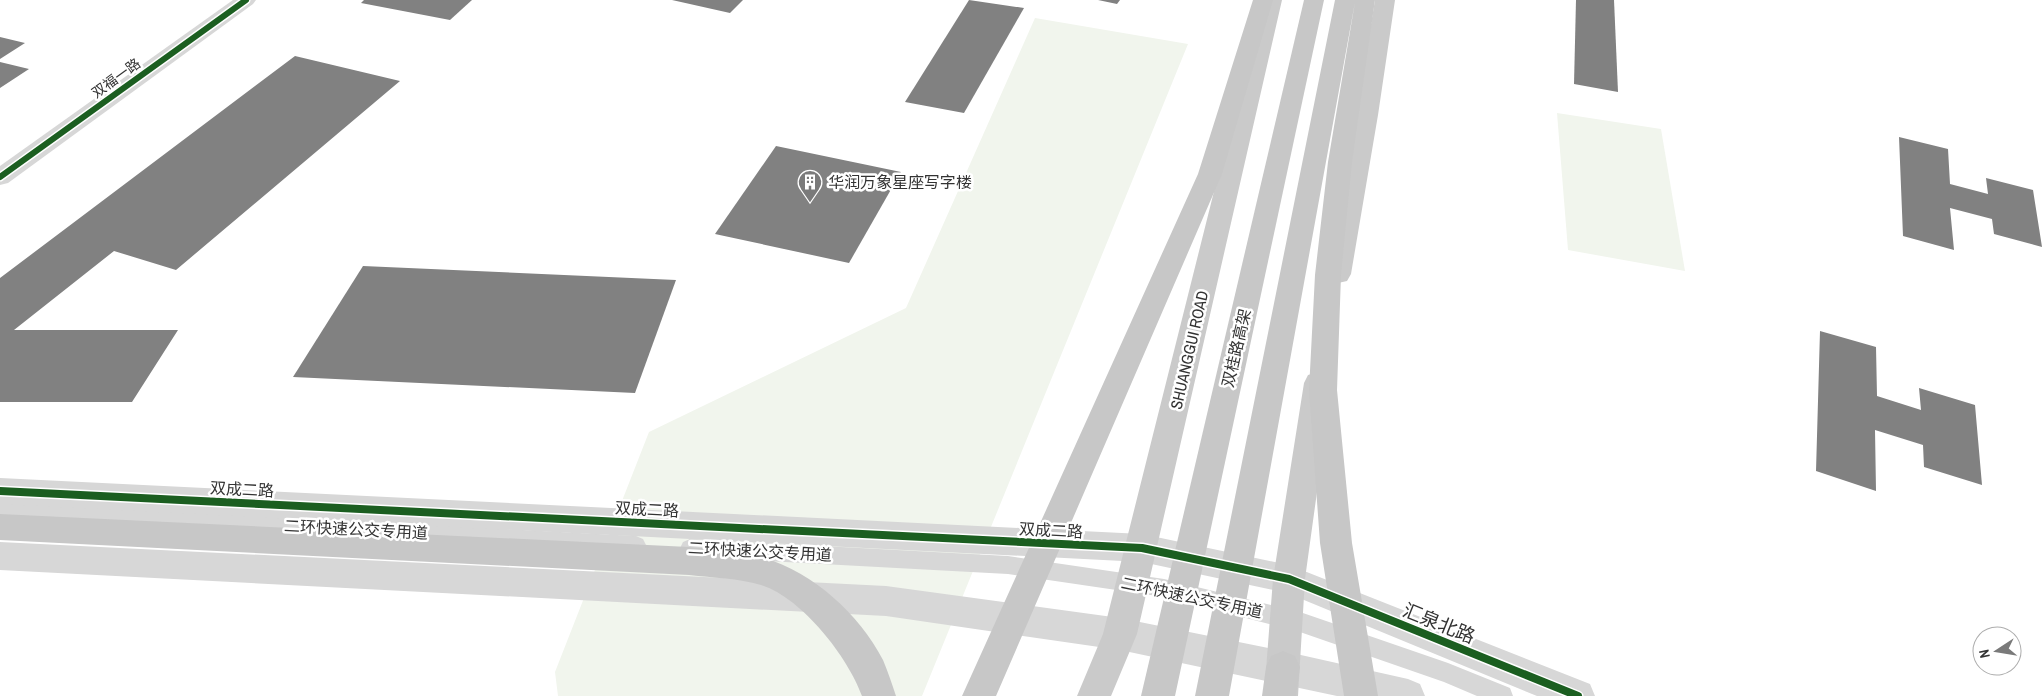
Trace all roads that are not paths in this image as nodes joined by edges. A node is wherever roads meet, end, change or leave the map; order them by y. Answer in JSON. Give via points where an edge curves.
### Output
{"nodes":[{"id":1,"x":246,"y":0,"type":"edge"},
{"id":2,"x":1263,"y":0,"type":"edge"},
{"id":3,"x":1272,"y":0,"type":"edge"},
{"id":4,"x":1314,"y":0,"type":"edge"},
{"id":5,"x":1345,"y":0,"type":"edge"},
{"id":6,"x":1365,"y":0,"type":"edge"},
{"id":7,"x":1385,"y":0,"type":"edge"},
{"id":8,"x":0,"y":176,"type":"edge"},
{"id":9,"x":0,"y":490,"type":"edge"},
{"id":10,"x":0,"y":510,"type":"edge"},
{"id":11,"x":0,"y":527,"type":"edge"},
{"id":12,"x":1142,"y":548,"type":"junction"},
{"id":13,"x":0,"y":556,"type":"edge"},
{"id":14,"x":1289,"y":579,"type":"junction"},
{"id":15,"x":1120,"y":634,"type":"junction"},
{"id":16,"x":1281,"y":686,"type":"edge"},
{"id":17,"x":879,"y":696,"type":"edge"},
{"id":18,"x":979,"y":696,"type":"edge"},
{"id":19,"x":1094,"y":696,"type":"edge"},
{"id":20,"x":1102,"y":696,"type":"edge"},
{"id":21,"x":1158,"y":696,"type":"edge"},
{"id":22,"x":1212,"y":696,"type":"edge"},
{"id":23,"x":1361,"y":696,"type":"edge"},
{"id":24,"x":1408,"y":696,"type":"edge"},
{"id":25,"x":1502,"y":696,"type":"edge"},
{"id":26,"x":1578,"y":696,"type":"edge"}],
"edges":[{"from":1,"to":8,"type":"street","name":"双福一路"},
{"from":2,"to":18,"type":"highway","via":[[1210,174]]},
{"from":3,"to":12,"type":"main road","name":"SHUANGGUI ROAD"},
{"from":4,"to":21,"type":"highway","name":"双桂路高架"},
{"from":5,"to":22,"type":"highway"},
{"from":6,"to":23,"type":"highway","via":[[1340,162],[1331,247],[1324,390],[1336,543]]},
{"from":7,"to":14,"type":"main road","via":[[1310,424]]},
{"from":9,"to":12,"type":"street","name":"双成二路"},
{"from":10,"to":25,"type":"lane","name":"二环快速公交专用道","via":[[1008,565],[1164,588],[1300,622],[1448,673]]},
{"from":11,"to":17,"type":"highway","via":[[689,561],[732,566],[773,575],[810,598],[846,635],[869,670]]},
{"from":12,"to":14,"type":"street","name":"双成二路"},
{"from":12,"to":15,"type":"main road","name":"SHUANGGUI ROAD"},
{"from":13,"to":15,"type":"street","via":[[886,601]]},
{"from":14,"to":16,"type":"main road"},
{"from":14,"to":26,"type":"street","name":"汇泉北路"},
{"from":15,"to":16,"type":"street"},
{"from":15,"to":19,"type":"main road","name":"SHUANGGUI ROAD"},
{"from":15,"to":20,"type":"main road"},
{"from":16,"to":24,"type":"street"}]}
